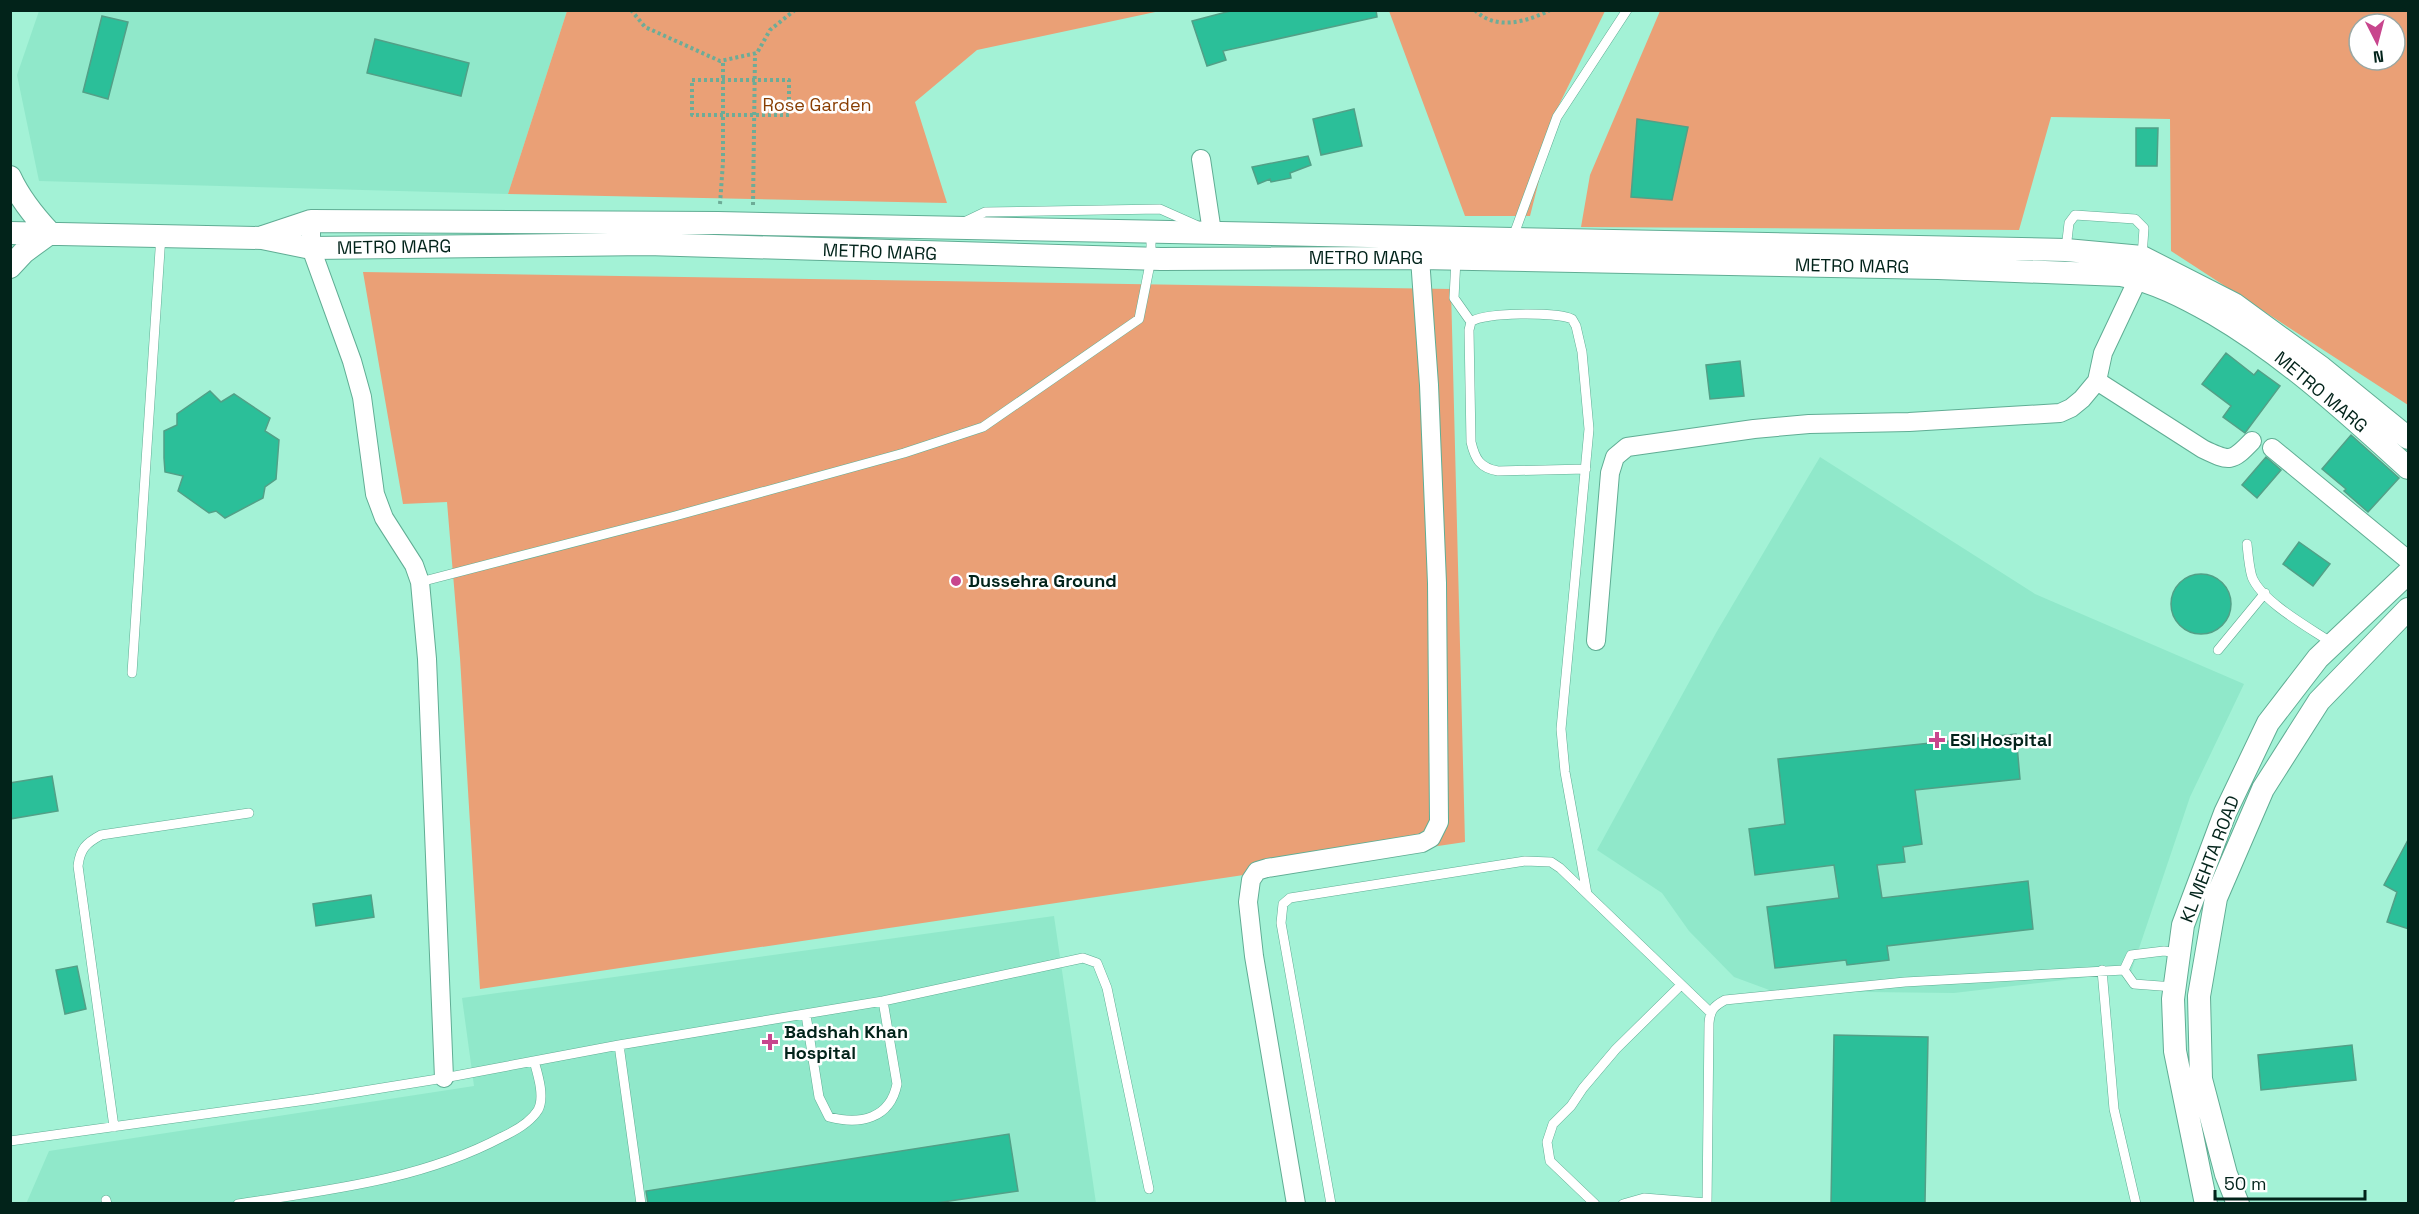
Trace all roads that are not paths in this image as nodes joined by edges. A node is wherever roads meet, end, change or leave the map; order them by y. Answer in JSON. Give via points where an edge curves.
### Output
{"nodes":[{"id":1,"x":1627,"y":10,"type":"edge"},
{"id":2,"x":1202,"y":159,"type":"dead end"},
{"id":3,"x":10,"y":177,"type":"edge"},
{"id":4,"x":311,"y":221,"type":"junction"},
{"id":5,"x":953,"y":227,"type":"junction"},
{"id":6,"x":1151,"y":231,"type":"junction"},
{"id":7,"x":1212,"y":232,"type":"junction"},
{"id":8,"x":10,"y":233,"type":"edge"},
{"id":9,"x":50,"y":233,"type":"junction"},
{"id":10,"x":161,"y":236,"type":"junction"},
{"id":11,"x":261,"y":238,"type":"junction"},
{"id":12,"x":1513,"y":238,"type":"junction"},
{"id":13,"x":311,"y":248,"type":"junction"},
{"id":14,"x":2066,"y":250,"type":"junction"},
{"id":15,"x":1420,"y":258,"type":"junction"},
{"id":16,"x":1151,"y":259,"type":"junction"},
{"id":17,"x":1456,"y":259,"type":"junction"},
{"id":18,"x":1512,"y":260,"type":"junction"},
{"id":19,"x":10,"y":267,"type":"edge"},
{"id":20,"x":2140,"y":268,"type":"junction"},
{"id":21,"x":1471,"y":322,"type":"junction"},
{"id":22,"x":2097,"y":381,"type":"junction"},
{"id":23,"x":2409,"y":438,"type":"edge"},
{"id":24,"x":2252,"y":441,"type":"dead end"},
{"id":25,"x":2272,"y":448,"type":"dead end"},
{"id":26,"x":2409,"y":468,"type":"edge"},
{"id":27,"x":1586,"y":469,"type":"junction"},
{"id":28,"x":2247,"y":544,"type":"dead end"},
{"id":29,"x":2409,"y":561,"type":"edge"},
{"id":30,"x":2409,"y":573,"type":"edge"},
{"id":31,"x":420,"y":582,"type":"junction"},
{"id":32,"x":2265,"y":593,"type":"junction"},
{"id":33,"x":2409,"y":609,"type":"edge"},
{"id":34,"x":1596,"y":641,"type":"dead end"},
{"id":35,"x":2332,"y":643,"type":"junction"},
{"id":36,"x":2218,"y":650,"type":"dead end"},
{"id":37,"x":132,"y":673,"type":"dead end"},
{"id":38,"x":249,"y":813,"type":"dead end"},
{"id":39,"x":1587,"y":894,"type":"junction"},
{"id":40,"x":2179,"y":953,"type":"junction"},
{"id":41,"x":2102,"y":970,"type":"junction"},
{"id":42,"x":2124,"y":970,"type":"junction"},
{"id":43,"x":1682,"y":985,"type":"junction"},
{"id":44,"x":2175,"y":987,"type":"junction"},
{"id":45,"x":883,"y":1001,"type":"junction"},
{"id":46,"x":1710,"y":1012,"type":"junction"},
{"id":47,"x":806,"y":1015,"type":"junction"},
{"id":48,"x":620,"y":1045,"type":"junction"},
{"id":49,"x":534,"y":1061,"type":"junction"},
{"id":50,"x":444,"y":1078,"type":"junction"},
{"id":51,"x":114,"y":1127,"type":"junction"},
{"id":52,"x":10,"y":1141,"type":"edge"},
{"id":53,"x":1149,"y":1190,"type":"dead end"},
{"id":54,"x":238,"y":1203,"type":"edge"},
{"id":55,"x":641,"y":1203,"type":"edge"},
{"id":56,"x":1296,"y":1203,"type":"edge"},
{"id":57,"x":1331,"y":1203,"type":"edge"},
{"id":58,"x":1595,"y":1203,"type":"edge"},
{"id":59,"x":1623,"y":1203,"type":"edge"},
{"id":60,"x":1707,"y":1203,"type":"edge"},
{"id":61,"x":2136,"y":1203,"type":"edge"},
{"id":62,"x":2206,"y":1203,"type":"edge"},
{"id":63,"x":2238,"y":1203,"type":"edge"}],
"edges":[{"from":1,"to":12,"type":"lane","via":[[1557,117]]},
{"from":2,"to":7,"type":"street"},
{"from":3,"to":9,"type":"street","via":[[33,215]]},
{"from":4,"to":5,"type":"street","name":"METRO MARG"},
{"from":4,"to":11,"type":"street","name":"METRO MARG"},
{"from":4,"to":13,"type":"street"},
{"from":5,"to":6,"type":"street","name":"METRO MARG"},
{"from":5,"to":7,"type":"lane","via":[[985,212],[1160,209]]},
{"from":6,"to":7,"type":"street","name":"METRO MARG"},
{"from":6,"to":16,"type":"lane"},
{"from":7,"to":12,"type":"street","name":"METRO MARG"},
{"from":8,"to":9,"type":"street","name":"METRO MARG"},
{"from":9,"to":10,"type":"street","name":"METRO MARG"},
{"from":9,"to":19,"type":"street"},
{"from":10,"to":11,"type":"street","name":"METRO MARG"},
{"from":10,"to":37,"type":"lane"},
{"from":11,"to":13,"type":"street","name":"METRO MARG"},
{"from":12,"to":14,"type":"street","name":"METRO MARG"},
{"from":12,"to":18,"type":"lane"},
{"from":13,"to":16,"type":"street","name":"METRO MARG","via":[[647,244]]},
{"from":13,"to":31,"type":"street","via":[[362,397],[380,511],[414,565]]},
{"from":14,"to":20,"type":"street","name":"METRO MARG"},
{"from":14,"to":20,"type":"lane","via":[[2069,223],[2075,215],[2135,219],[2145,228]]},
{"from":15,"to":16,"type":"street","name":"METRO MARG"},
{"from":15,"to":17,"type":"street","name":"METRO MARG"},
{"from":15,"to":56,"type":"street","via":[[1437,583],[1439,822],[1431,838],[1422,843],[1266,868],[1257,871],[1251,880],[1248,902],[1254,956]]},
{"from":16,"to":31,"type":"lane","via":[[1139,319],[983,427],[904,453]]},
{"from":17,"to":18,"type":"street","name":"METRO MARG"},
{"from":17,"to":21,"type":"lane","via":[[1455,298]]},
{"from":18,"to":20,"type":"street","name":"METRO MARG","via":[[2121,275]]},
{"from":20,"to":22,"type":"street","via":[[2103,353]]},
{"from":20,"to":23,"type":"street","name":"METRO MARG","via":[[2234,304]]},
{"from":20,"to":26,"type":"street","name":"METRO MARG","via":[[2270,348]]},
{"from":21,"to":27,"type":"lane","via":[[1468,330],[1472,442],[1480,464],[1498,471]]},
{"from":21,"to":27,"type":"lane","via":[[1483,317],[1554,315],[1572,319],[1583,363],[1589,429]]},
{"from":22,"to":24,"type":"street","via":[[2217,456],[2229,460]]},
{"from":22,"to":34,"type":"street","via":[[2071,408],[2052,415],[1809,424],[1627,447],[1615,457],[1610,473]]},
{"from":25,"to":29,"type":"street"},
{"from":27,"to":39,"type":"lane","via":[[1561,729]]},
{"from":28,"to":32,"type":"lane","via":[[2253,577]]},
{"from":30,"to":35,"type":"street","name":"KL MEHTA ROAD"},
{"from":31,"to":50,"type":"street","via":[[427,659]]},
{"from":32,"to":35,"type":"lane"},
{"from":32,"to":36,"type":"lane"},
{"from":33,"to":63,"type":"street","name":"KL MEHTA ROAD","via":[[2319,700],[2263,789],[2216,898],[2199,996],[2201,1079],[2226,1174]]},
{"from":35,"to":40,"type":"street","name":"KL MEHTA ROAD","via":[[2268,723],[2225,813],[2183,924]]},
{"from":38,"to":51,"type":"lane","via":[[101,835],[86,843],[79,854]]},
{"from":39,"to":43,"type":"lane"},
{"from":39,"to":57,"type":"lane","via":[[1551,862],[1525,861],[1300,896],[1283,904],[1281,923]]},
{"from":40,"to":42,"type":"lane","via":[[2131,955]]},
{"from":40,"to":44,"type":"street","name":"KL MEHTA ROAD"},
{"from":41,"to":42,"type":"lane"},
{"from":41,"to":46,"type":"lane","via":[[1905,982],[1725,1000]]},
{"from":41,"to":61,"type":"lane","via":[[2114,1109]]},
{"from":42,"to":44,"type":"lane","via":[[2134,984]]},
{"from":43,"to":46,"type":"lane"},
{"from":43,"to":58,"type":"lane","via":[[1611,1055],[1553,1124],[1546,1142],[1550,1161]]},
{"from":44,"to":62,"type":"street","name":"KL MEHTA ROAD","via":[[2175,1051]]},
{"from":45,"to":47,"type":"lane"},
{"from":45,"to":47,"type":"lane","via":[[897,1084],[886,1108],[859,1120],[829,1117],[823,1108]]},
{"from":45,"to":53,"type":"lane","via":[[1083,958],[1097,963],[1121,1045]]},
{"from":46,"to":60,"type":"lane"},
{"from":47,"to":48,"type":"lane"},
{"from":48,"to":49,"type":"lane"},
{"from":48,"to":55,"type":"lane"},
{"from":49,"to":50,"type":"lane"},
{"from":49,"to":54,"type":"lane","via":[[540,1085],[539,1108],[530,1120],[476,1151],[409,1174]]},
{"from":50,"to":51,"type":"lane"},
{"from":51,"to":52,"type":"lane"},
{"from":59,"to":60,"type":"lane","via":[[1644,1198]]}]}
